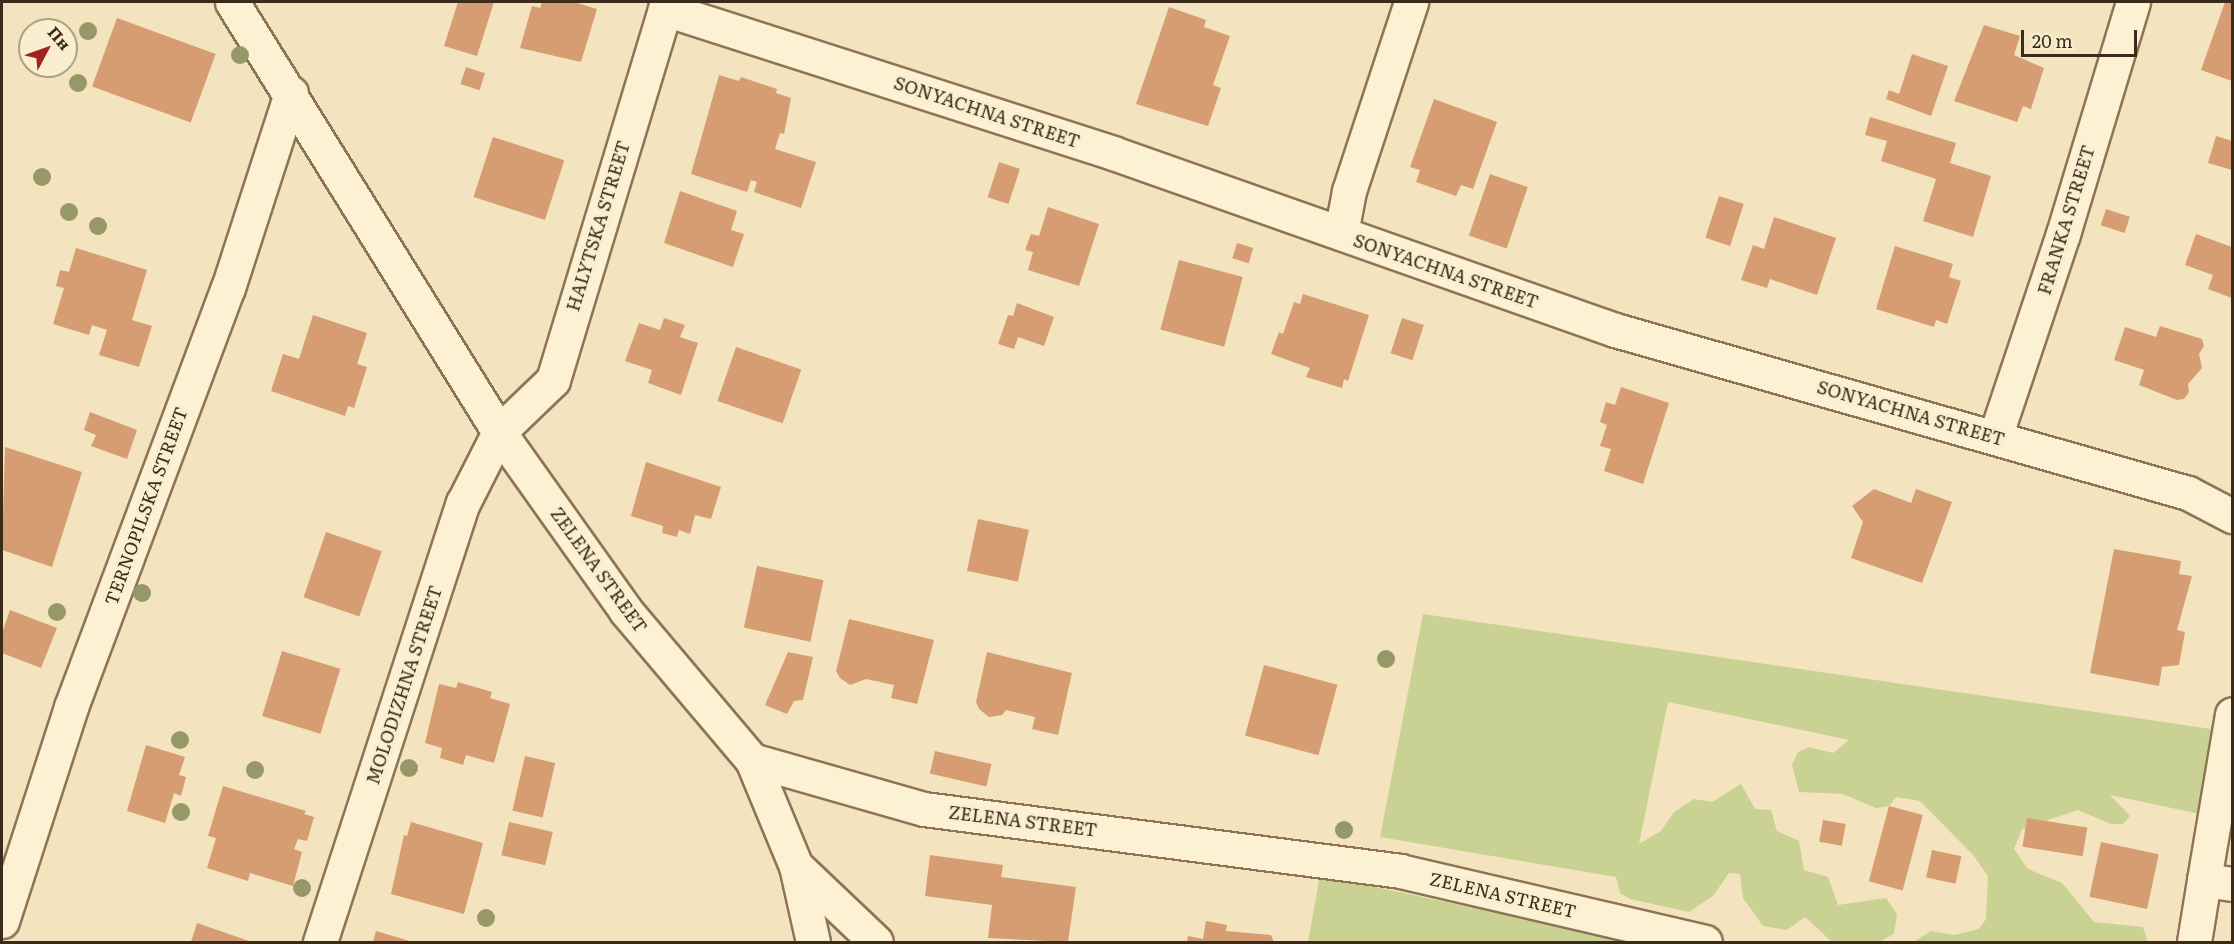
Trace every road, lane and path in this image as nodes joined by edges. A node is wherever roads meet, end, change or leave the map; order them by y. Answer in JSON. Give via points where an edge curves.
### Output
{"nodes":[{"id":1,"x":232,"y":2,"type":"edge"},
{"id":2,"x":1411,"y":2,"type":"edge"},
{"id":3,"x":2133,"y":2,"type":"edge"},
{"id":4,"x":666,"y":5,"type":"edge"},
{"id":5,"x":291,"y":93,"type":"junction"},
{"id":6,"x":1341,"y":233,"type":"junction"},
{"id":7,"x":499,"y":432,"type":"junction"},
{"id":8,"x":1995,"y":436,"type":"junction"},
{"id":9,"x":2232,"y":516,"type":"edge"},
{"id":10,"x":2232,"y":714,"type":"edge"},
{"id":11,"x":752,"y":760,"type":"junction"},
{"id":12,"x":796,"y":866,"type":"junction"},
{"id":13,"x":2218,"y":882,"type":"edge"},
{"id":14,"x":2,"y":921,"type":"edge"},
{"id":15,"x":320,"y":942,"type":"edge"},
{"id":16,"x":813,"y":942,"type":"edge"},
{"id":17,"x":876,"y":942,"type":"edge"},
{"id":18,"x":1705,"y":942,"type":"edge"},
{"id":19,"x":2194,"y":942,"type":"edge"}],
"edges":[{"from":1,"to":5,"type":"street","name":"ZELENA STREET"},
{"from":2,"to":6,"type":"street","via":[[1348,192]]},
{"from":3,"to":8,"type":"street","name":"FRANKA STREET","via":[[2063,234]]},
{"from":4,"to":6,"type":"street","name":"SONYACHNA STREET"},
{"from":4,"to":7,"type":"street","name":"HALYTSKA STREET","via":[[553,380]]},
{"from":5,"to":7,"type":"street","name":"ZELENA STREET"},
{"from":5,"to":14,"type":"street","name":"TERNOPILSKA STREET","via":[[228,288],[71,707]]},
{"from":6,"to":8,"type":"street","name":"SONYACHNA STREET","via":[[1616,330]]},
{"from":7,"to":11,"type":"street","name":"ZELENA STREET","via":[[626,611]]},
{"from":7,"to":15,"type":"street","name":"MOLODIZHNA STREET","via":[[463,503]]},
{"from":8,"to":9,"type":"street","name":"SONYACHNA STREET","via":[[2188,493]]},
{"from":10,"to":13,"type":"street"},
{"from":11,"to":12,"type":"street"},
{"from":11,"to":18,"type":"street","name":"ZELENA STREET","via":[[924,808],[1400,871]]},
{"from":12,"to":16,"type":"street"},
{"from":12,"to":17,"type":"street"},
{"from":13,"to":19,"type":"street"}]}
